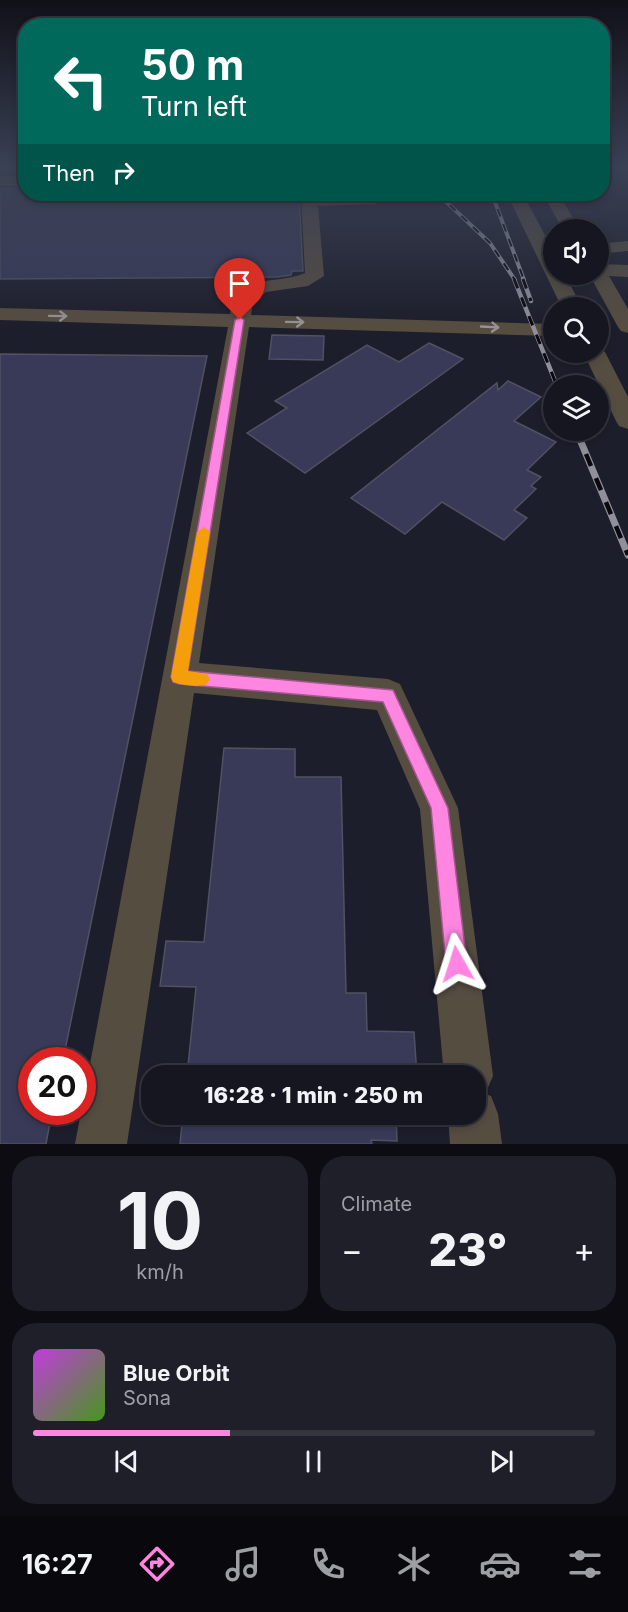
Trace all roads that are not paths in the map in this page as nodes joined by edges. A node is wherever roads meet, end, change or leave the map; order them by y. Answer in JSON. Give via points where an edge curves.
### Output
{"nodes":[{"id":1,"x":312,"y":221,"type":"edge"},
{"id":2,"x":529,"y":221,"type":"edge"},
{"id":3,"x":628,"y":246,"type":"edge"},
{"id":4,"x":609,"y":248,"type":"edge"},
{"id":5,"x":543,"y":250,"type":"edge"},
{"id":6,"x":609,"y":270,"type":"edge"},
{"id":7,"x":628,"y":271,"type":"edge"},
{"id":8,"x":602,"y":285,"type":"edge"},
{"id":9,"x":0,"y":296,"type":"edge"},
{"id":10,"x":104,"y":297,"type":"dead end"},
{"id":11,"x":301,"y":302,"type":"dead end"},
{"id":12,"x":348,"y":304,"type":"dead end"},
{"id":13,"x":234,"y":306,"type":"junction"},
{"id":14,"x":534,"y":310,"type":"dead end"},
{"id":15,"x":0,"y":314,"type":"edge"},
{"id":16,"x":616,"y":322,"type":"edge"},
{"id":17,"x":543,"y":329,"type":"edge"},
{"id":18,"x":599,"y":363,"type":"edge"},
{"id":19,"x":628,"y":421,"type":"edge"},
{"id":20,"x":179,"y":677,"type":"junction"},
{"id":21,"x":468,"y":1065,"type":"edge"},
{"id":22,"x":474,"y":1125,"type":"edge"},
{"id":23,"x":101,"y":1144,"type":"edge"},
{"id":24,"x":476,"y":1144,"type":"edge"}],
"edges":[{"from":1,"to":13,"type":"street","via":[[315,276],[301,282],[260,287]]},
{"from":2,"to":5,"type":"street"},
{"from":3,"to":4,"type":"street"},
{"from":6,"to":7,"type":"street"},
{"from":8,"to":16,"type":"street"},
{"from":9,"to":10,"type":"street"},
{"from":11,"to":13,"type":"street"},
{"from":12,"to":14,"type":"street"},
{"from":15,"to":13,"type":"street","one_way":true},
{"from":13,"to":17,"type":"street","one_way":true},
{"from":13,"to":20,"type":"street"},
{"from":18,"to":19,"type":"street"},
{"from":20,"to":21,"type":"street","via":[[388,695],[439,808]]},
{"from":20,"to":23,"type":"street"},
{"from":22,"to":24,"type":"street"}]}
